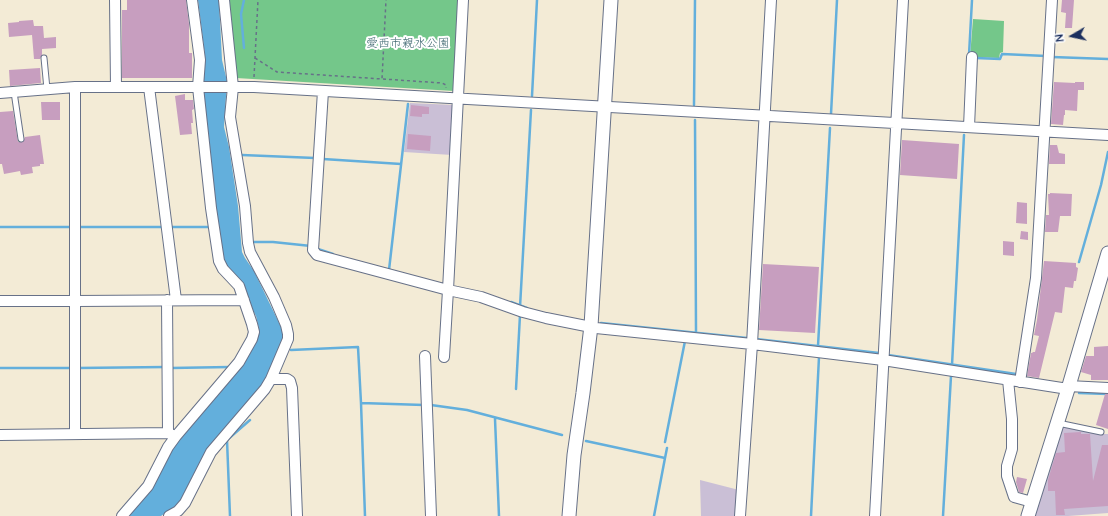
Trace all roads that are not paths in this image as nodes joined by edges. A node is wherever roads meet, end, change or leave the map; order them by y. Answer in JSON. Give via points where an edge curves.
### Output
{"nodes":[{"id":1,"x":115,"y":0,"type":"edge"},
{"id":2,"x":192,"y":0,"type":"edge"},
{"id":3,"x":224,"y":0,"type":"edge"},
{"id":4,"x":463,"y":0,"type":"edge"},
{"id":5,"x":610,"y":0,"type":"edge"},
{"id":6,"x":771,"y":0,"type":"edge"},
{"id":7,"x":903,"y":0,"type":"edge"},
{"id":8,"x":1052,"y":0,"type":"edge"},
{"id":9,"x":972,"y":57,"type":"dead end"},
{"id":10,"x":44,"y":58,"type":"dead end"},
{"id":11,"x":75,"y":87,"type":"junction"},
{"id":12,"x":116,"y":87,"type":"junction"},
{"id":13,"x":149,"y":87,"type":"junction"},
{"id":14,"x":199,"y":87,"type":"junction"},
{"id":15,"x":231,"y":87,"type":"junction"},
{"id":16,"x":47,"y":89,"type":"junction"},
{"id":17,"x":323,"y":91,"type":"junction"},
{"id":18,"x":14,"y":92,"type":"junction"},
{"id":19,"x":0,"y":93,"type":"edge"},
{"id":20,"x":458,"y":99,"type":"junction"},
{"id":21,"x":605,"y":107,"type":"junction"},
{"id":22,"x":764,"y":116,"type":"junction"},
{"id":23,"x":896,"y":122,"type":"junction"},
{"id":24,"x":969,"y":127,"type":"junction"},
{"id":25,"x":1045,"y":131,"type":"junction"},
{"id":26,"x":1108,"y":134,"type":"edge"},
{"id":27,"x":21,"y":139,"type":"dead end"},
{"id":28,"x":1108,"y":253,"type":"edge"},
{"id":29,"x":448,"y":290,"type":"junction"},
{"id":30,"x":172,"y":300,"type":"junction"},
{"id":31,"x":244,"y":300,"type":"junction"},
{"id":32,"x":0,"y":301,"type":"edge"},
{"id":33,"x":75,"y":301,"type":"junction"},
{"id":34,"x":591,"y":326,"type":"junction"},
{"id":35,"x":752,"y":344,"type":"junction"},
{"id":36,"x":425,"y":356,"type":"dead end"},
{"id":37,"x":444,"y":357,"type":"dead end"},
{"id":38,"x":883,"y":360,"type":"junction"},
{"id":39,"x":272,"y":379,"type":"junction"},
{"id":40,"x":1008,"y":380,"type":"junction"},
{"id":41,"x":1020,"y":382,"type":"junction"},
{"id":42,"x":1068,"y":387,"type":"junction"},
{"id":43,"x":1108,"y":388,"type":"edge"},
{"id":44,"x":1057,"y":423,"type":"junction"},
{"id":45,"x":1101,"y":432,"type":"dead end"},
{"id":46,"x":75,"y":434,"type":"junction"},
{"id":47,"x":0,"y":435,"type":"edge"},
{"id":48,"x":172,"y":435,"type":"junction"},
{"id":49,"x":1032,"y":502,"type":"junction"},
{"id":50,"x":122,"y":516,"type":"edge"},
{"id":51,"x":169,"y":516,"type":"edge"},
{"id":52,"x":297,"y":516,"type":"edge"},
{"id":53,"x":431,"y":516,"type":"edge"},
{"id":54,"x":569,"y":516,"type":"edge"},
{"id":55,"x":740,"y":516,"type":"edge"},
{"id":56,"x":875,"y":516,"type":"edge"},
{"id":57,"x":1028,"y":516,"type":"edge"}],
"edges":[{"from":1,"to":12,"type":"street"},
{"from":2,"to":14,"type":"street","via":[[200,60]]},
{"from":3,"to":15,"type":"street"},
{"from":4,"to":20,"type":"street"},
{"from":5,"to":21,"type":"street"},
{"from":6,"to":22,"type":"street"},
{"from":7,"to":23,"type":"street"},
{"from":8,"to":25,"type":"street"},
{"from":9,"to":24,"type":"street"},
{"from":10,"to":16,"type":"lane"},
{"from":11,"to":12,"type":"street"},
{"from":11,"to":16,"type":"street"},
{"from":11,"to":33,"type":"street"},
{"from":12,"to":13,"type":"street"},
{"from":13,"to":14,"type":"street"},
{"from":13,"to":30,"type":"street"},
{"from":14,"to":15,"type":"street"},
{"from":14,"to":31,"type":"street","via":[[218,261],[222,269],[239,286]]},
{"from":15,"to":17,"type":"street"},
{"from":15,"to":39,"type":"street","via":[[230,117],[250,252],[274,297],[288,334]]},
{"from":16,"to":18,"type":"street"},
{"from":17,"to":20,"type":"street"},
{"from":17,"to":29,"type":"street","via":[[313,250],[317,255]]},
{"from":18,"to":19,"type":"street"},
{"from":18,"to":27,"type":"lane"},
{"from":20,"to":21,"type":"street"},
{"from":20,"to":29,"type":"street"},
{"from":21,"to":22,"type":"street"},
{"from":21,"to":34,"type":"street"},
{"from":22,"to":23,"type":"street"},
{"from":22,"to":35,"type":"street"},
{"from":23,"to":24,"type":"street"},
{"from":23,"to":38,"type":"street"},
{"from":24,"to":25,"type":"street"},
{"from":25,"to":26,"type":"street"},
{"from":25,"to":41,"type":"street","via":[[1036,278]]},
{"from":28,"to":42,"type":"street"},
{"from":29,"to":34,"type":"street","via":[[481,297],[546,318]]},
{"from":29,"to":37,"type":"street"},
{"from":30,"to":31,"type":"street"},
{"from":30,"to":33,"type":"street"},
{"from":30,"to":48,"type":"street"},
{"from":31,"to":48,"type":"street","via":[[254,332],[252,340],[239,362]]},
{"from":32,"to":33,"type":"street"},
{"from":33,"to":46,"type":"street"},
{"from":34,"to":35,"type":"street"},
{"from":34,"to":54,"type":"street","via":[[574,455]]},
{"from":35,"to":38,"type":"street"},
{"from":35,"to":55,"type":"street"},
{"from":36,"to":53,"type":"street"},
{"from":38,"to":40,"type":"street"},
{"from":38,"to":56,"type":"street"},
{"from":39,"to":51,"type":"street","via":[[211,452],[185,503]]},
{"from":39,"to":52,"type":"street","via":[[287,378],[290,382]]},
{"from":40,"to":41,"type":"street"},
{"from":40,"to":49,"type":"street","via":[[1012,449],[1007,476],[1014,497]]},
{"from":41,"to":42,"type":"street"},
{"from":42,"to":43,"type":"street"},
{"from":42,"to":44,"type":"street"},
{"from":44,"to":45,"type":"lane"},
{"from":44,"to":49,"type":"street"},
{"from":46,"to":47,"type":"street"},
{"from":46,"to":48,"type":"street"},
{"from":48,"to":50,"type":"street","via":[[148,486]]},
{"from":49,"to":57,"type":"street"}]}
